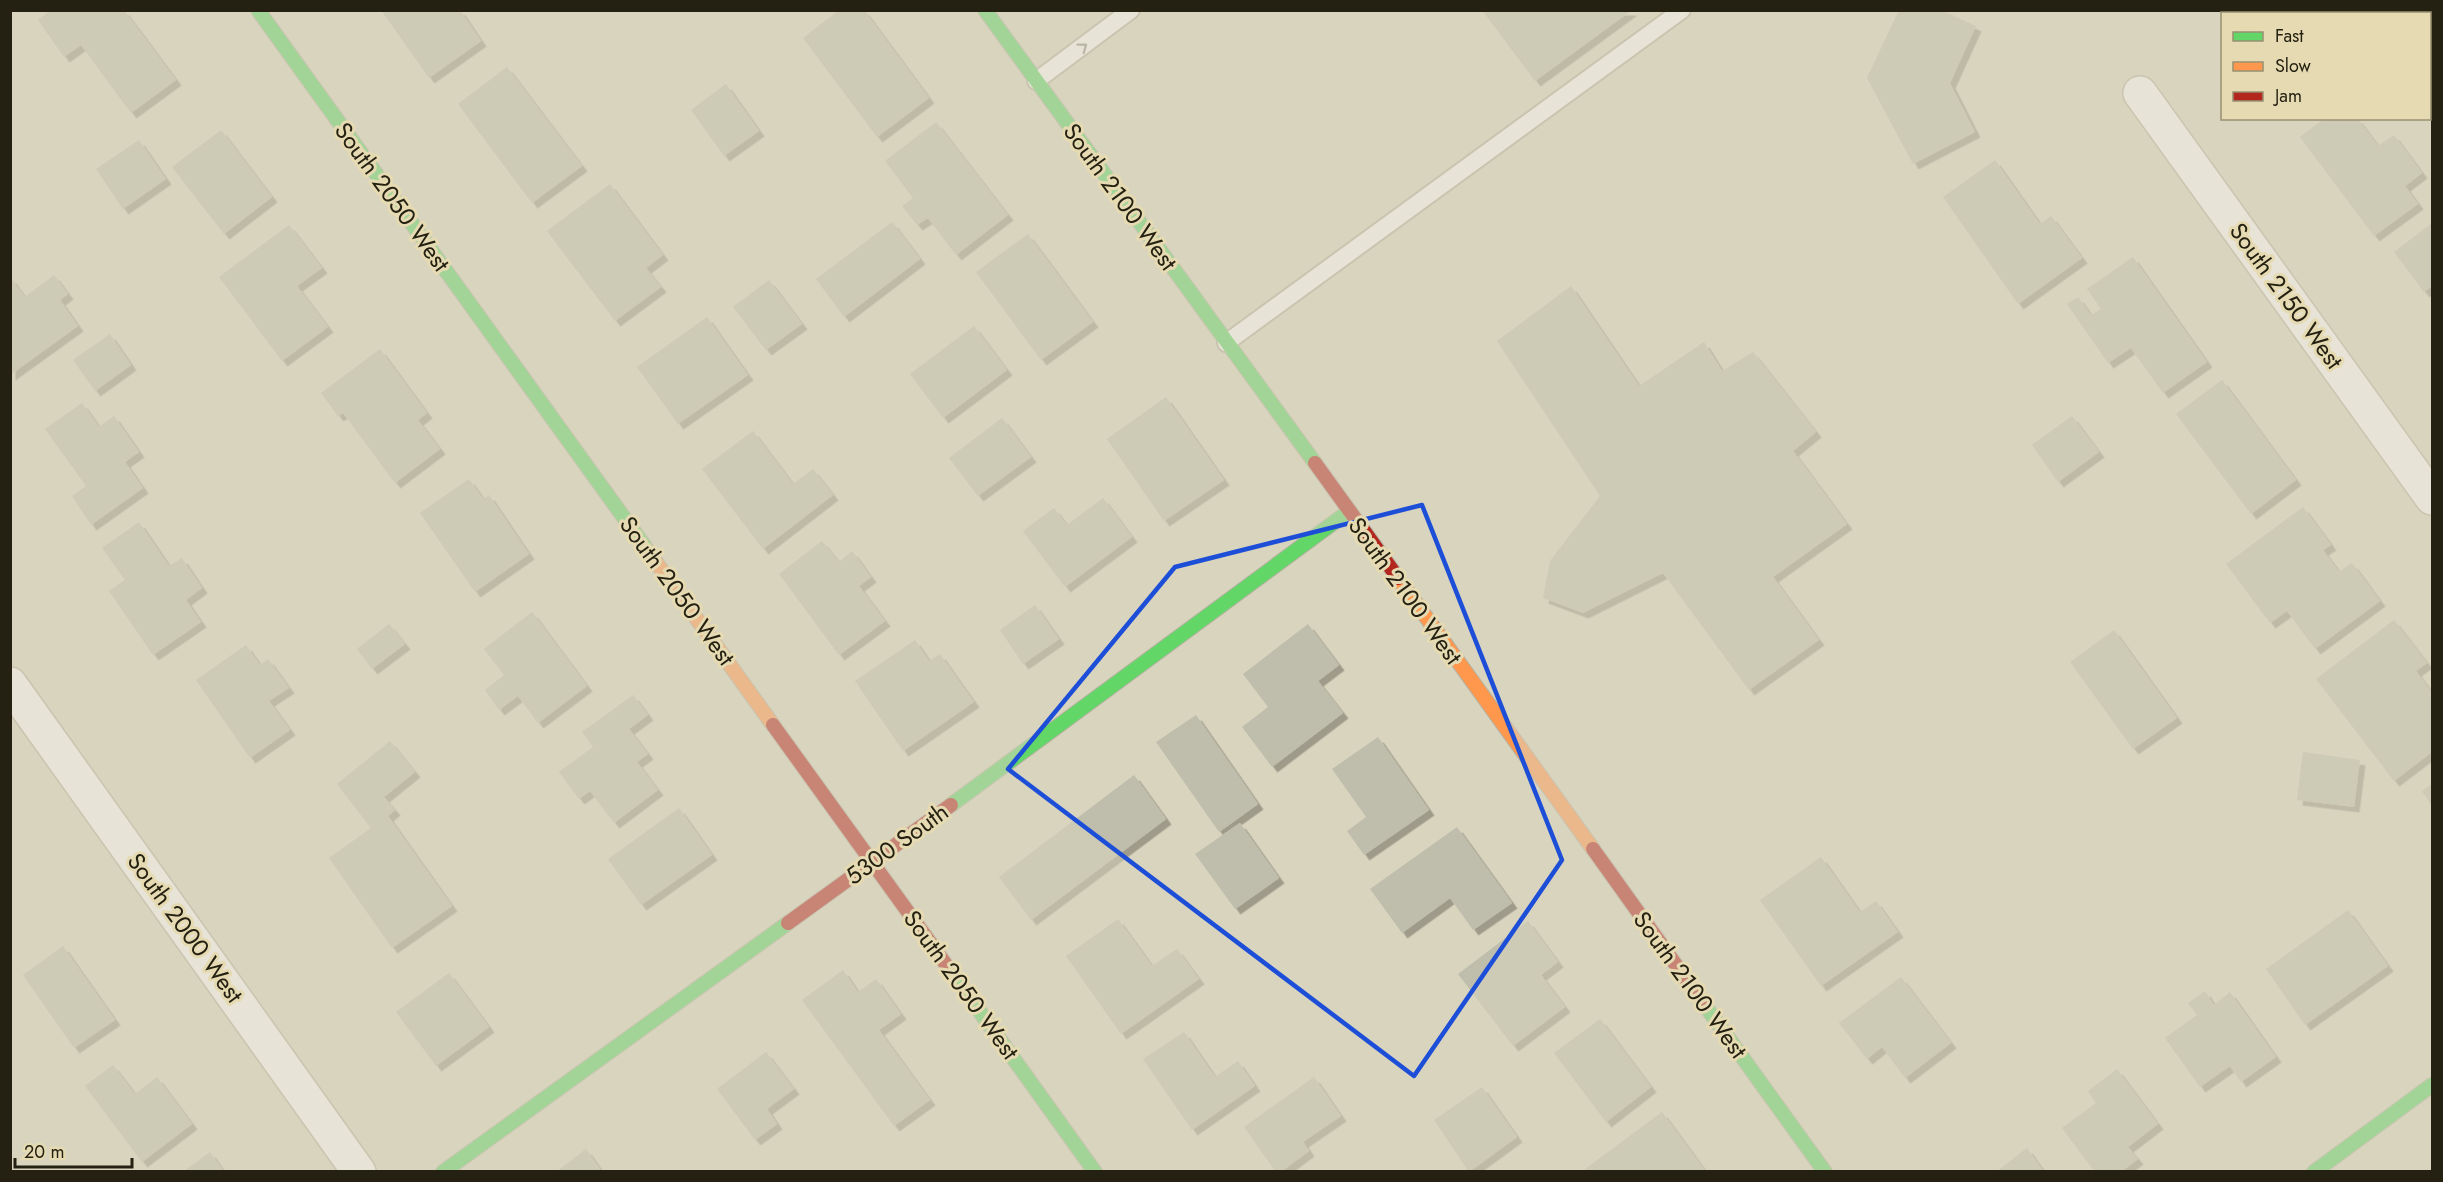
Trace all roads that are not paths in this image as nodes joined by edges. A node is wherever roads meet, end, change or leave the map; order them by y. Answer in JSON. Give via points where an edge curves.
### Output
{"nodes":[{"id":1,"x":258,"y":10,"type":"edge"},
{"id":2,"x":985,"y":10,"type":"edge"},
{"id":3,"x":1131,"y":10,"type":"edge"},
{"id":4,"x":1682,"y":10,"type":"edge"},
{"id":5,"x":1036,"y":81,"type":"junction"},
{"id":6,"x":2140,"y":93,"type":"dead end"},
{"id":7,"x":1226,"y":343,"type":"junction"},
{"id":8,"x":2433,"y":498,"type":"edge"},
{"id":9,"x":1348,"y":512,"type":"junction"},
{"id":10,"x":10,"y":684,"type":"edge"},
{"id":11,"x":872,"y":862,"type":"junction"},
{"id":12,"x":2433,"y":1085,"type":"edge"},
{"id":13,"x":359,"y":1172,"type":"edge"},
{"id":14,"x":443,"y":1172,"type":"edge"},
{"id":15,"x":1095,"y":1172,"type":"edge"},
{"id":16,"x":1825,"y":1172,"type":"edge"},
{"id":17,"x":2314,"y":1172,"type":"edge"}],
"edges":[{"from":1,"to":11,"type":"street","name":"South 2050 West"},
{"from":2,"to":5,"type":"street","name":"South 2100 West"},
{"from":5,"to":3,"type":"lane","one_way":true},
{"from":4,"to":7,"type":"lane"},
{"from":5,"to":7,"type":"street","name":"South 2100 West"},
{"from":6,"to":8,"type":"street","name":"South 2150 West"},
{"from":7,"to":9,"type":"street","name":"South 2100 West"},
{"from":9,"to":11,"type":"street","name":"5300 South"},
{"from":9,"to":16,"type":"street","name":"South 2100 West"},
{"from":10,"to":13,"type":"street","name":"South 2000 West"},
{"from":11,"to":14,"type":"street","name":"5300 South"},
{"from":11,"to":15,"type":"street","name":"South 2050 West"},
{"from":12,"to":17,"type":"street"}]}
